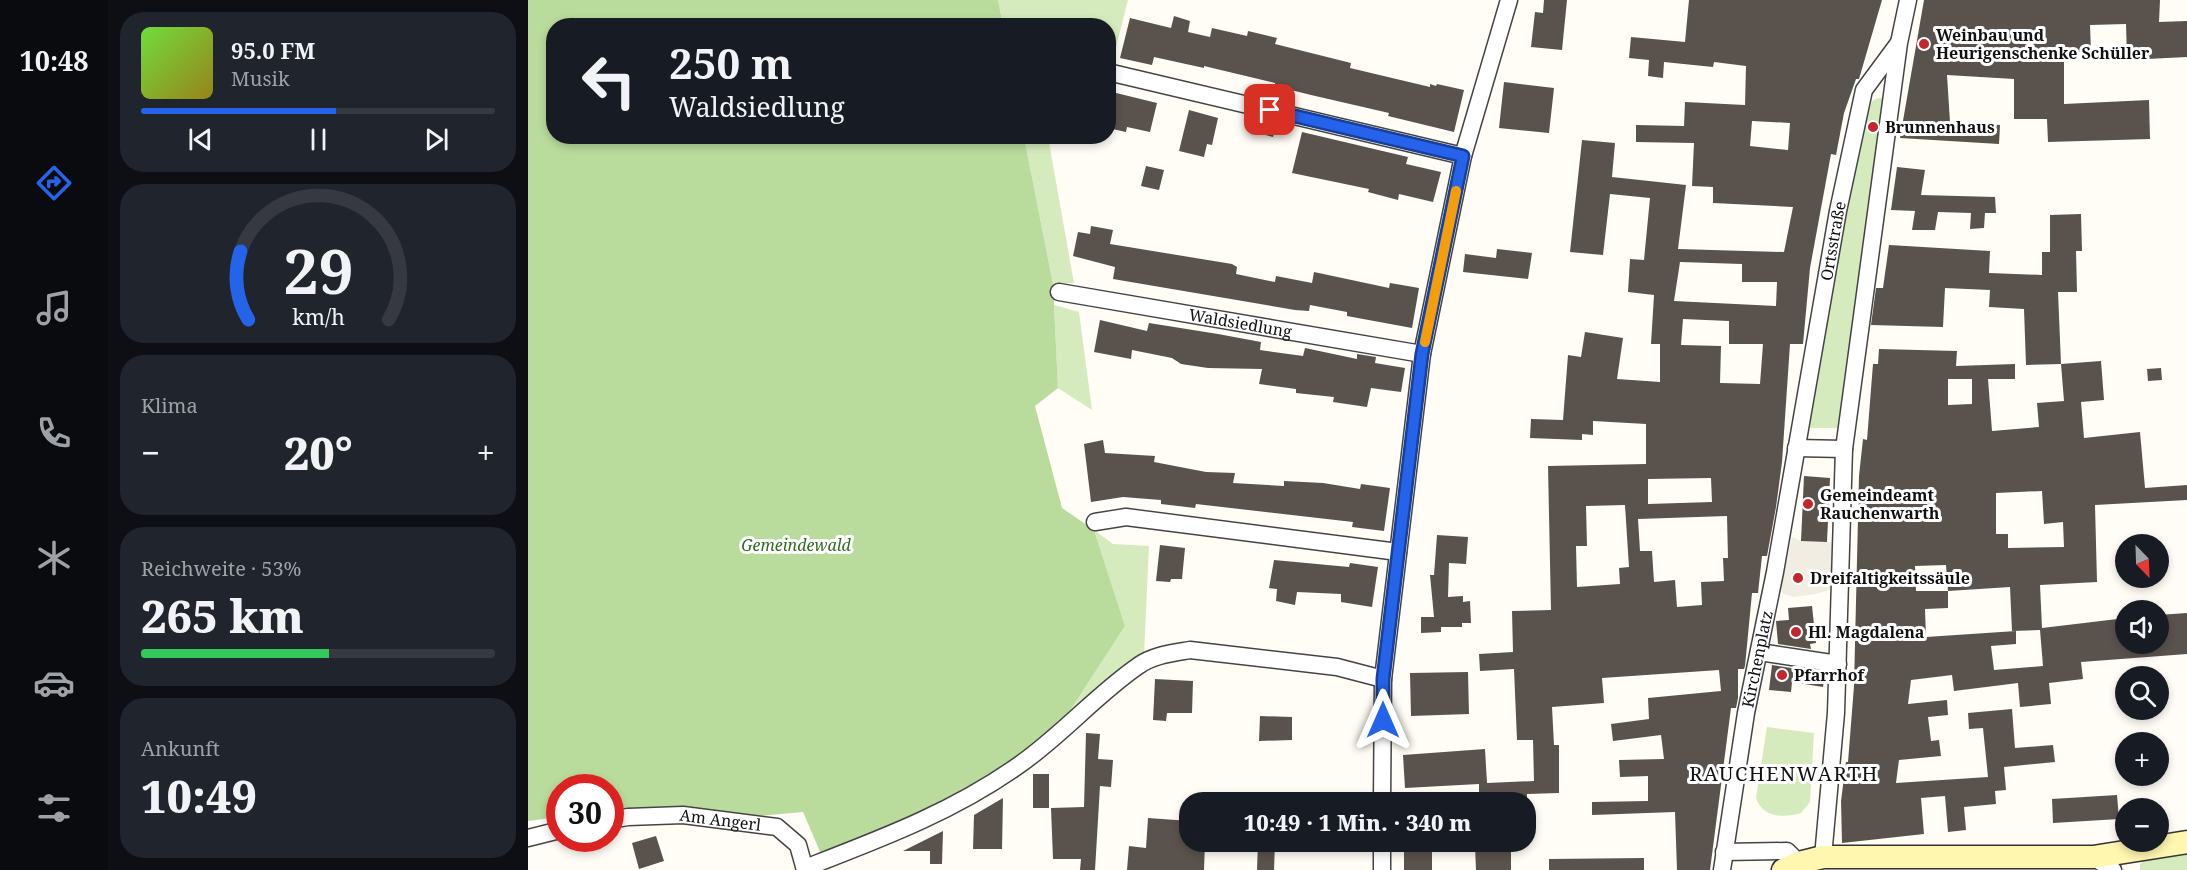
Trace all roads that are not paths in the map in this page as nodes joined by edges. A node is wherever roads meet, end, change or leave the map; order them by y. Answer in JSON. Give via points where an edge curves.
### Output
{"nodes":[{"id":1,"x":1509,"y":0,"type":"edge"},
{"id":2,"x":1908,"y":0,"type":"edge"},
{"id":3,"x":1899,"y":44,"type":"junction"},
{"id":4,"x":1116,"y":74,"type":"edge"},
{"id":5,"x":1463,"y":156,"type":"junction"},
{"id":6,"x":1059,"y":292,"type":"dead end"},
{"id":7,"x":1422,"y":354,"type":"junction"},
{"id":8,"x":1796,"y":448,"type":"junction"},
{"id":9,"x":1844,"y":449,"type":"junction"},
{"id":10,"x":1095,"y":522,"type":"dead end"},
{"id":11,"x":1398,"y":552,"type":"junction"},
{"id":12,"x":1759,"y":652,"type":"junction"},
{"id":13,"x":1838,"y":664,"type":"junction"},
{"id":14,"x":1383,"y":679,"type":"junction"},
{"id":15,"x":1382,"y":792,"type":"edge"},
{"id":16,"x":624,"y":818,"type":"edge"},
{"id":17,"x":546,"y":834,"type":"edge"},
{"id":18,"x":528,"y":838,"type":"edge"},
{"id":19,"x":2187,"y":842,"type":"edge"},
{"id":20,"x":1382,"y":852,"type":"edge"},
{"id":21,"x":1724,"y":852,"type":"junction"},
{"id":22,"x":1823,"y":857,"type":"junction"},
{"id":23,"x":2093,"y":857,"type":"junction"},
{"id":24,"x":1791,"y":866,"type":"edge"},
{"id":25,"x":805,"y":869,"type":"edge"},
{"id":26,"x":1382,"y":870,"type":"edge"},
{"id":27,"x":1722,"y":870,"type":"edge"},
{"id":28,"x":2113,"y":870,"type":"edge"}],
"edges":[{"from":1,"to":5,"type":"street"},
{"from":2,"to":3,"type":"street","name":"Ortsstraße"},
{"from":3,"to":8,"type":"street","name":"Ortsstraße","via":[[1864,90]]},
{"from":3,"to":9,"type":"street","name":"Ortsstraße"},
{"from":4,"to":5,"type":"street"},
{"from":5,"to":7,"type":"street"},
{"from":6,"to":7,"type":"street","name":"Waldsiedlung"},
{"from":7,"to":11,"type":"street"},
{"from":8,"to":9,"type":"street"},
{"from":8,"to":12,"type":"street","name":"Kirchenplatz"},
{"from":9,"to":13,"type":"street"},
{"from":10,"to":11,"type":"street","via":[[1126,517]]},
{"from":11,"to":14,"type":"street"},
{"from":12,"to":13,"type":"street"},
{"from":12,"to":21,"type":"street","name":"Kirchenplatz"},
{"from":13,"to":22,"type":"street"},
{"from":14,"to":15,"type":"street"},
{"from":14,"to":25,"type":"street","via":[[1338,667],[1236,655],[1190,650],[1166,654],[1139,664],[1020,765],[959,804]]},
{"from":16,"to":25,"type":"street","name":"Am Angerl","via":[[683,815],[777,827],[798,845]]},
{"from":17,"to":18,"type":"street"},
{"from":19,"to":23,"type":"main road"},
{"from":20,"to":26,"type":"street"},
{"from":21,"to":24,"type":"street","via":[[1787,851]]},
{"from":21,"to":27,"type":"street","name":"Kirchenplatz"},
{"from":22,"to":23,"type":"main road"},
{"from":22,"to":24,"type":"main road"},
{"from":23,"to":28,"type":"street"}]}
